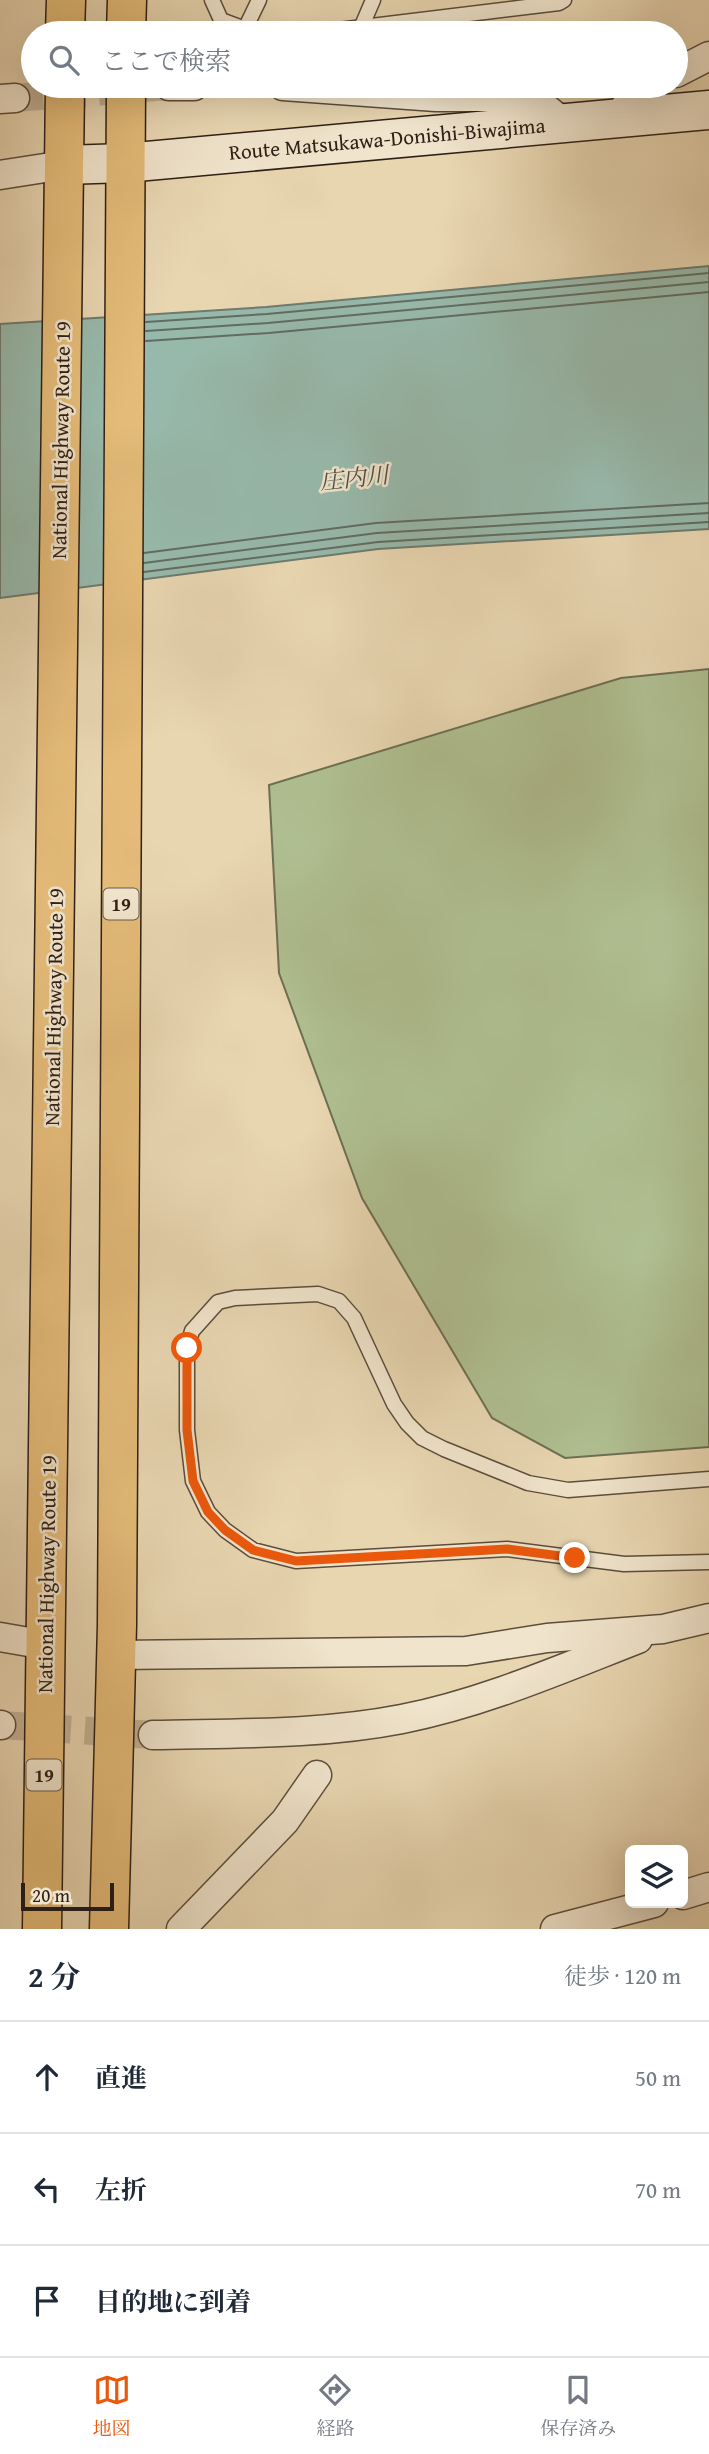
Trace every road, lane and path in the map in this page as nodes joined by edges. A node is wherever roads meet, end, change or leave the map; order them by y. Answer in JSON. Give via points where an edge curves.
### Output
{"nodes":[{"id":1,"x":66,"y":0,"type":"edge"},
{"id":2,"x":127,"y":0,"type":"edge"},
{"id":3,"x":212,"y":0,"type":"edge"},
{"id":4,"x":259,"y":0,"type":"edge"},
{"id":5,"x":373,"y":0,"type":"edge"},
{"id":6,"x":564,"y":0,"type":"edge"},
{"id":7,"x":65,"y":21,"type":"edge"},
{"id":8,"x":126,"y":21,"type":"edge"},
{"id":9,"x":224,"y":21,"type":"edge"},
{"id":10,"x":253,"y":21,"type":"edge"},
{"id":11,"x":364,"y":21,"type":"edge"},
{"id":12,"x":419,"y":21,"type":"edge"},
{"id":13,"x":709,"y":56,"type":"edge"},
{"id":14,"x":688,"y":67,"type":"edge"},
{"id":15,"x":65,"y":98,"type":"edge"},
{"id":16,"x":126,"y":98,"type":"edge"},
{"id":17,"x":533,"y":98,"type":"edge"},
{"id":18,"x":631,"y":98,"type":"edge"},
{"id":19,"x":709,"y":110,"type":"edge"},
{"id":20,"x":618,"y":119,"type":"junction"},
{"id":21,"x":564,"y":122,"type":"junction"},
{"id":22,"x":125,"y":173,"type":"junction"},
{"id":23,"x":64,"y":174,"type":"junction"},
{"id":24,"x":0,"y":175,"type":"edge"},
{"id":25,"x":709,"y":1479,"type":"edge"},
{"id":26,"x":709,"y":1562,"type":"edge"},
{"id":27,"x":709,"y":1618,"type":"edge"},
{"id":28,"x":663,"y":1629,"type":"junction"},
{"id":29,"x":47,"y":1633,"type":"junction"},
{"id":30,"x":0,"y":1637,"type":"edge"},
{"id":31,"x":116,"y":1640,"type":"junction"},
{"id":32,"x":153,"y":1735,"type":"tunnel mouth"},
{"id":33,"x":317,"y":1775,"type":"dead end"},
{"id":34,"x":709,"y":1887,"type":"edge"},
{"id":35,"x":688,"y":1893,"type":"edge"},
{"id":36,"x":645,"y":1908,"type":"edge"},
{"id":37,"x":623,"y":1920,"type":"edge"},
{"id":38,"x":42,"y":1929,"type":"edge"},
{"id":39,"x":109,"y":1929,"type":"edge"},
{"id":40,"x":181,"y":1929,"type":"edge"},
{"id":41,"x":555,"y":1929,"type":"edge"}],
"edges":[{"from":1,"to":7,"type":"highway"},
{"from":2,"to":8,"type":"highway"},
{"from":3,"to":9,"type":"lane"},
{"from":4,"to":10,"type":"lane"},
{"from":5,"to":11,"type":"lane"},
{"from":6,"to":12,"type":"lane"},
{"from":13,"to":14,"type":"street"},
{"from":15,"to":23,"type":"highway","name":"National Highway Route 19","number":"19"},
{"from":16,"to":22,"type":"highway","number":"19"},
{"from":17,"to":21,"type":"street"},
{"from":18,"to":20,"type":"street"},
{"from":19,"to":20,"type":"main road","name":"Route Matsukawa-Donishi-Biwajima"},
{"from":20,"to":21,"type":"main road","name":"Route Matsukawa-Donishi-Biwajima"},
{"from":21,"to":22,"type":"main road","name":"Route Matsukawa-Donishi-Biwajima"},
{"from":22,"to":23,"type":"main road","name":"Route Matsukawa-Donishi-Biwajima"},
{"from":22,"to":31,"type":"highway","number":"19"},
{"from":23,"to":24,"type":"street"},
{"from":23,"to":29,"type":"highway","name":"National Highway Route 19","number":"19"},
{"from":25,"to":26,"type":"lane","via":[[568,1490],[528,1483],[444,1450],[422,1438],[394,1404],[354,1318],[339,1301],[318,1294],[218,1303],[192,1331],[187,1348],[187,1430],[193,1481],[208,1512],[253,1550],[296,1561],[507,1549],[624,1564]]},
{"from":27,"to":28,"type":"street"},
{"from":28,"to":31,"type":"street","via":[[547,1638],[466,1651]]},
{"from":28,"to":32,"type":"street","via":[[522,1684],[402,1719],[301,1731]]},
{"from":29,"to":30,"type":"street"},
{"from":29,"to":38,"type":"highway","name":"National Highway Route 19","number":"19"},
{"from":31,"to":39,"type":"highway","number":"19"},
{"from":33,"to":40,"type":"street","via":[[285,1821]]},
{"from":34,"to":35,"type":"street"},
{"from":36,"to":37,"type":"street"},
{"from":37,"to":41,"type":"street"}]}
